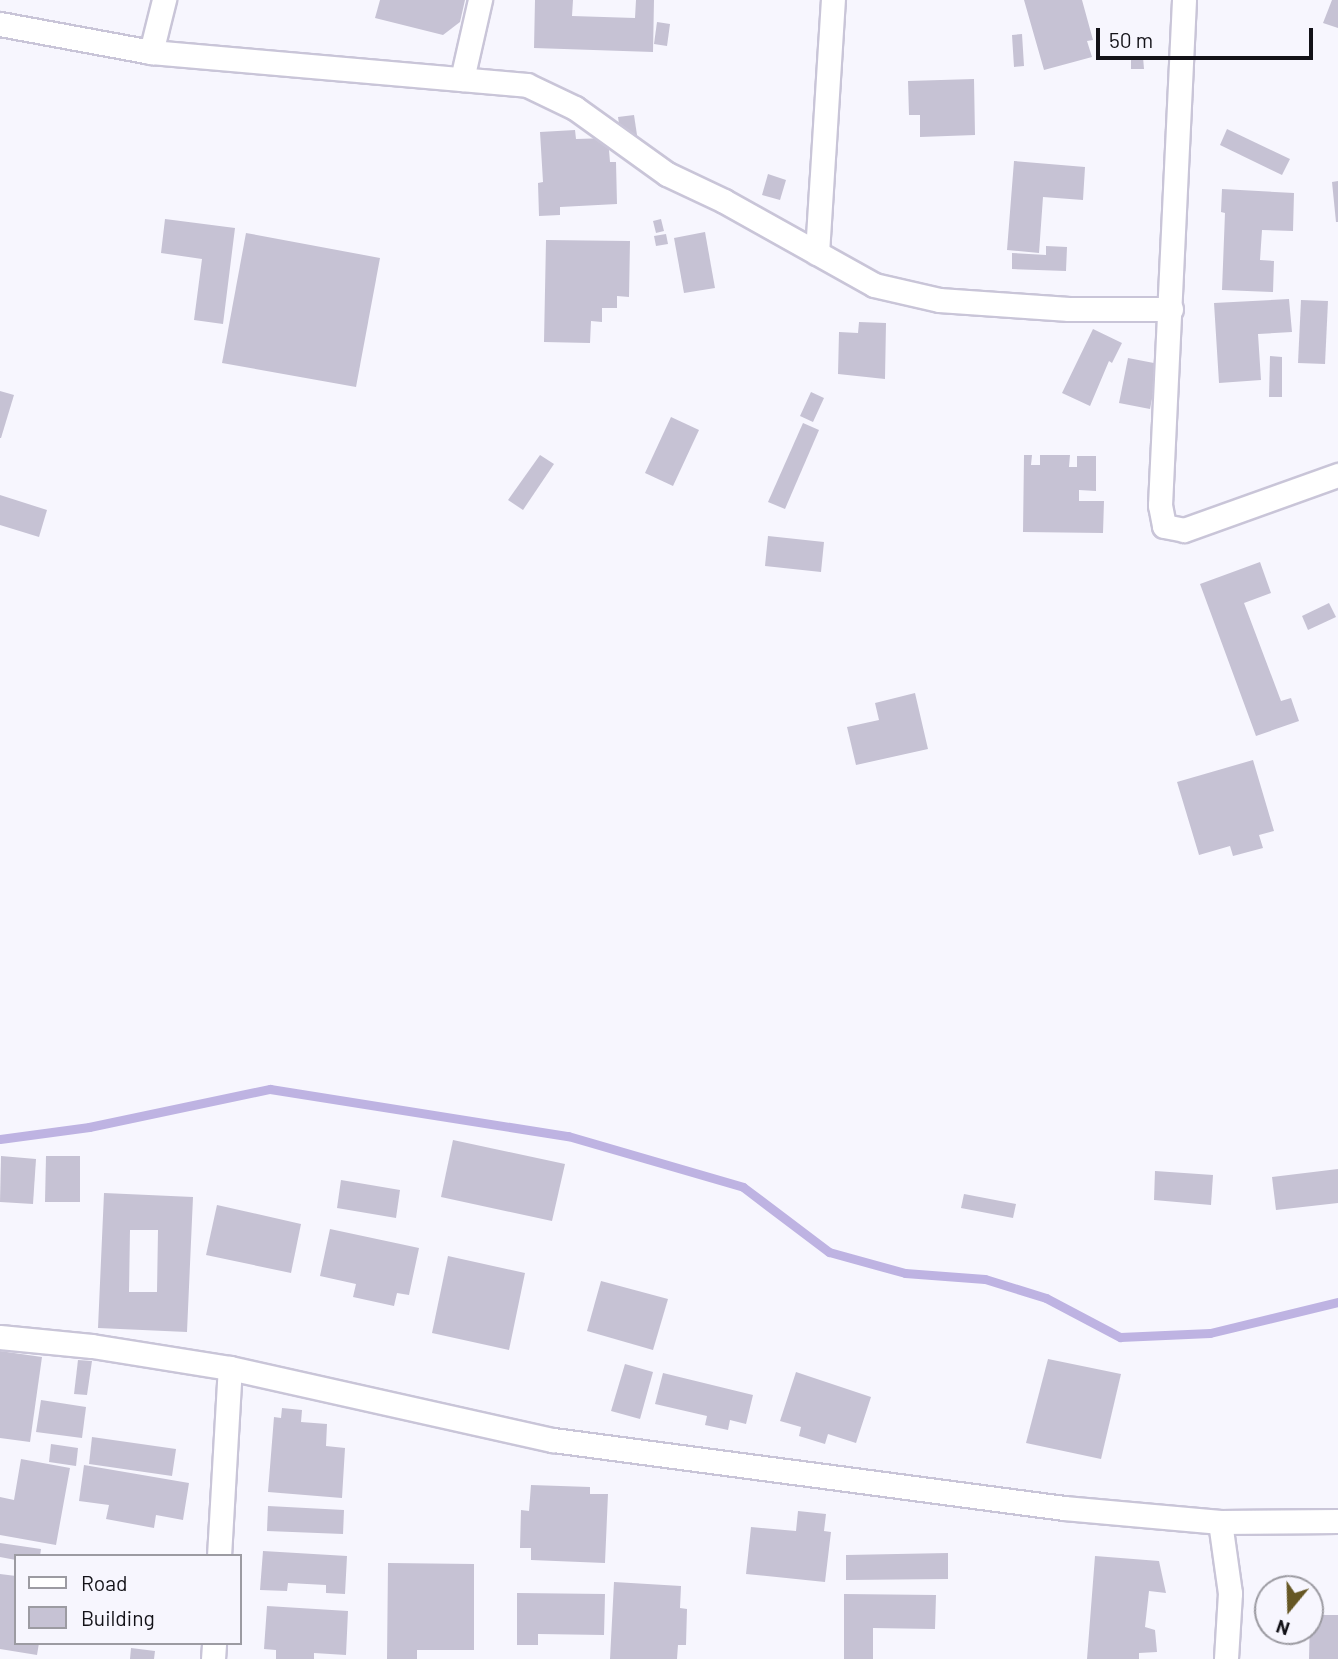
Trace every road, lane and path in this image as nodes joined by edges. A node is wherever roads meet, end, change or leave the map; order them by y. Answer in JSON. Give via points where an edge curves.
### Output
{"nodes":[{"id":1,"x":164,"y":0,"type":"edge"},
{"id":2,"x":480,"y":0,"type":"edge"},
{"id":3,"x":832,"y":0,"type":"edge"},
{"id":4,"x":1184,"y":0,"type":"edge"},
{"id":5,"x":0,"y":24,"type":"edge"},
{"id":6,"x":151,"y":52,"type":"junction"},
{"id":7,"x":462,"y":79,"type":"junction"},
{"id":8,"x":817,"y":253,"type":"junction"},
{"id":9,"x":1171,"y":309,"type":"junction"},
{"id":10,"x":1338,"y":475,"type":"edge"},
{"id":11,"x":0,"y":1337,"type":"edge"},
{"id":12,"x":230,"y":1368,"type":"junction"},
{"id":13,"x":1338,"y":1521,"type":"edge"},
{"id":14,"x":1220,"y":1522,"type":"junction"},
{"id":15,"x":219,"y":1554,"type":"edge"},
{"id":16,"x":1226,"y":1659,"type":"edge"}],
"edges":[{"from":1,"to":6,"type":"street"},
{"from":2,"to":7,"type":"street"},
{"from":3,"to":8,"type":"street"},
{"from":4,"to":9,"type":"street"},
{"from":5,"to":6,"type":"street"},
{"from":6,"to":7,"type":"street"},
{"from":7,"to":8,"type":"street","via":[[527,85],[575,108],[667,174]]},
{"from":8,"to":9,"type":"street","via":[[874,285],[939,300],[1069,309]]},
{"from":9,"to":10,"type":"street","via":[[1160,505],[1164,526],[1184,530]]},
{"from":11,"to":12,"type":"street"},
{"from":12,"to":14,"type":"street","via":[[553,1440],[1064,1508]]},
{"from":12,"to":15,"type":"street"},
{"from":13,"to":14,"type":"street"},
{"from":14,"to":16,"type":"street","via":[[1230,1593]]}]}
